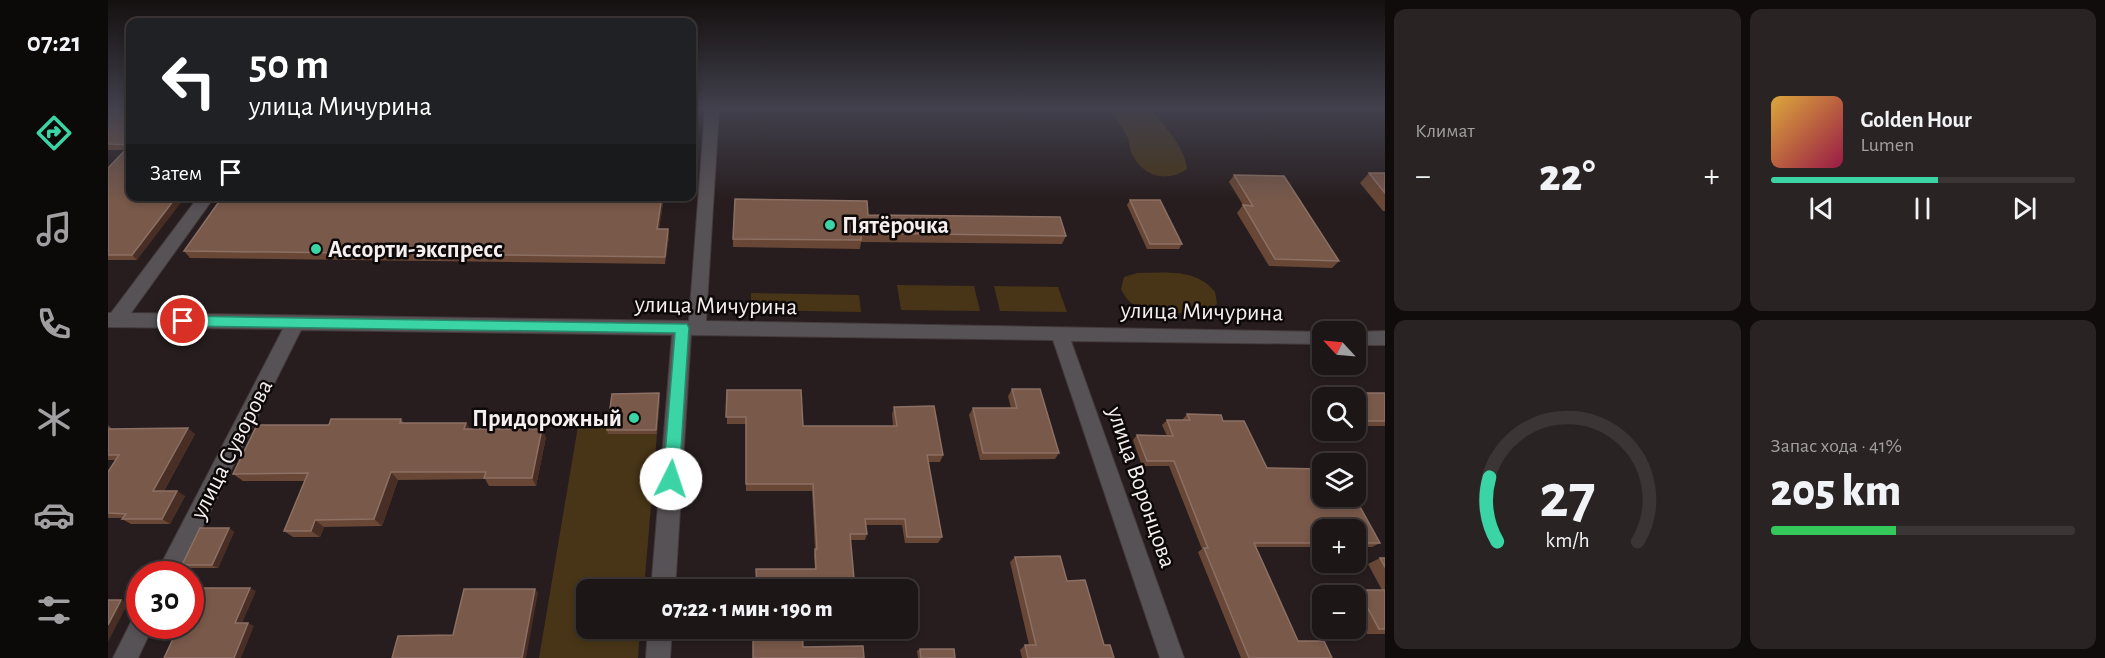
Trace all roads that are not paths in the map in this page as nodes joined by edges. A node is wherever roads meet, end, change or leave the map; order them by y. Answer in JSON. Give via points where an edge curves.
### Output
{"nodes":[{"id":1,"x":709,"y":140,"type":"edge"},
{"id":2,"x":204,"y":201,"type":"edge"},
{"id":3,"x":112,"y":320,"type":"edge"},
{"id":4,"x":295,"y":322,"type":"junction"},
{"id":5,"x":689,"y":328,"type":"junction"},
{"id":6,"x":1060,"y":334,"type":"junction"},
{"id":7,"x":1312,"y":337,"type":"edge"},
{"id":8,"x":1366,"y":338,"type":"edge"},
{"id":9,"x":1385,"y":338,"type":"edge"},
{"id":10,"x":174,"y":561,"type":"edge"},
{"id":11,"x":664,"y":579,"type":"edge"},
{"id":12,"x":134,"y":639,"type":"edge"},
{"id":13,"x":659,"y":639,"type":"edge"},
{"id":14,"x":125,"y":658,"type":"edge"},
{"id":15,"x":658,"y":658,"type":"edge"},
{"id":16,"x":1172,"y":658,"type":"edge"}],
"edges":[{"from":1,"to":5,"type":"street"},
{"from":2,"to":3,"type":"street"},
{"from":3,"to":4,"type":"street","name":"улица Мичурина"},
{"from":4,"to":5,"type":"street","name":"улица Мичурина"},
{"from":4,"to":10,"type":"street","name":"улица Суворова"},
{"from":5,"to":6,"type":"street","name":"улица Мичурина"},
{"from":5,"to":11,"type":"street"},
{"from":6,"to":7,"type":"street","name":"улица Мичурина"},
{"from":6,"to":16,"type":"street","name":"улица Воронцова"},
{"from":8,"to":9,"type":"street"},
{"from":12,"to":14,"type":"street"},
{"from":13,"to":15,"type":"street"}]}
